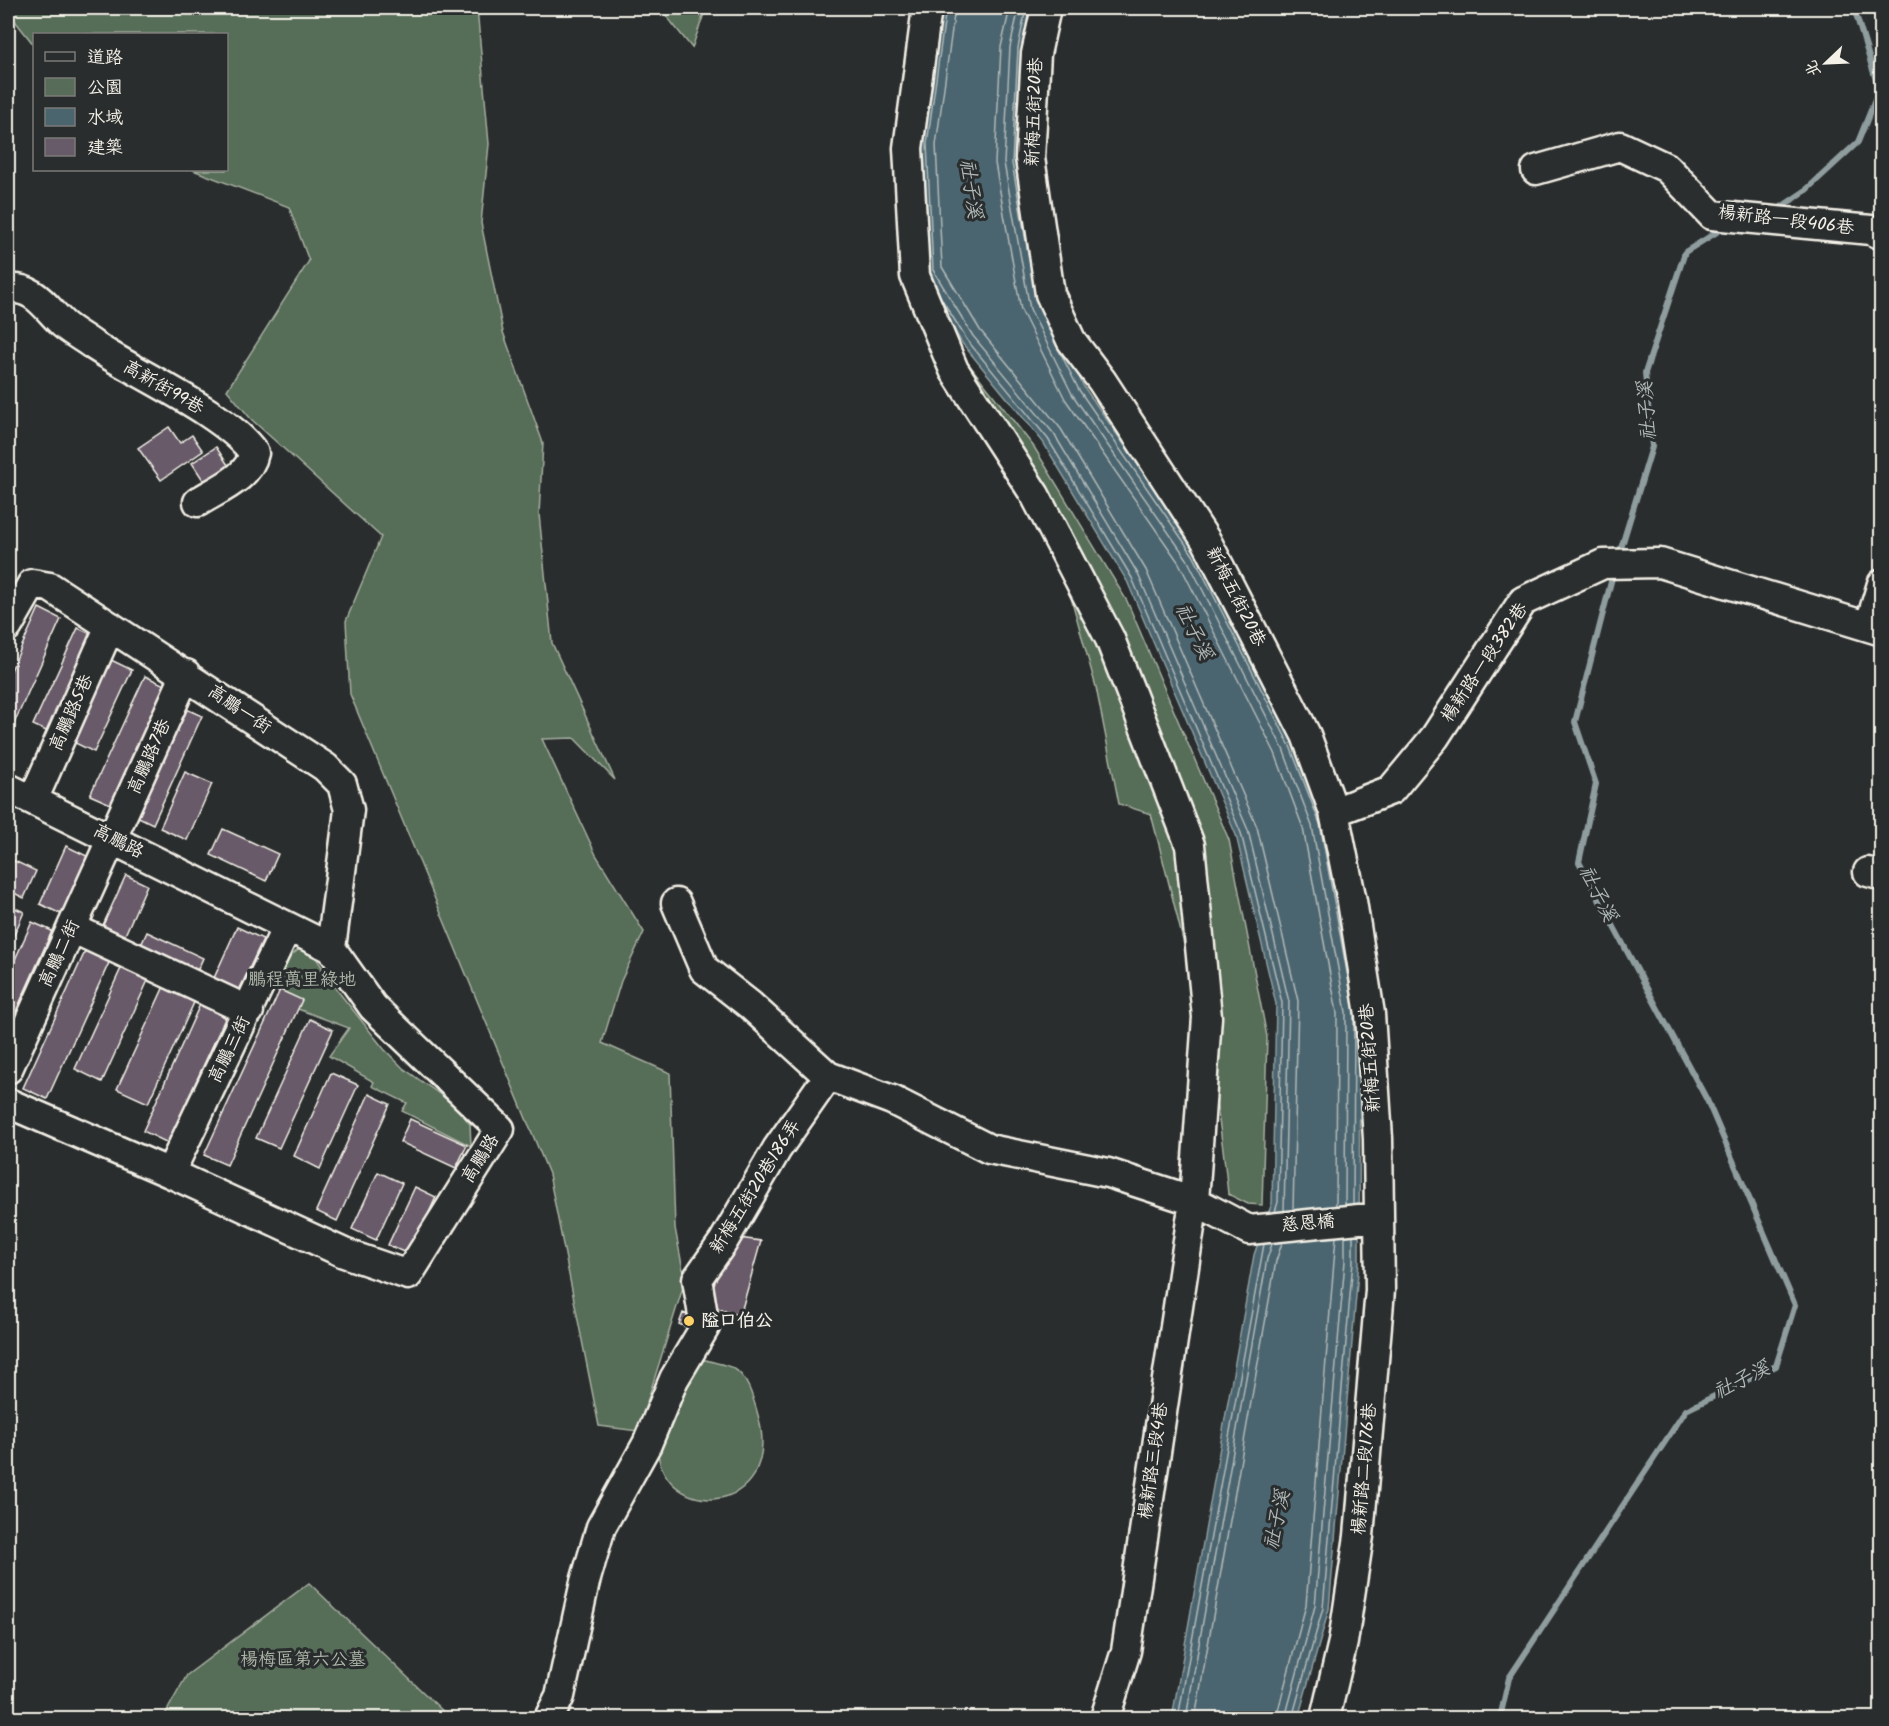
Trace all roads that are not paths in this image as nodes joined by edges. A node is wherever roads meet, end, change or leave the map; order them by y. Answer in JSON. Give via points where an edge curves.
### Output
{"nodes":[{"id":1,"x":927,"y":8,"type":"edge"},
{"id":2,"x":1046,"y":8,"type":"edge"},
{"id":3,"x":1536,"y":170,"type":"dead end"},
{"id":4,"x":1881,"y":235,"type":"edge"},
{"id":5,"x":8,"y":289,"type":"edge"},
{"id":6,"x":198,"y":502,"type":"dead end"},
{"id":7,"x":1881,"y":584,"type":"edge"},
{"id":8,"x":8,"y":626,"type":"edge"},
{"id":9,"x":110,"y":626,"type":"junction"},
{"id":10,"x":1875,"y":629,"type":"edge"},
{"id":11,"x":186,"y":674,"type":"junction"},
{"id":12,"x":8,"y":788,"type":"edge"},
{"id":13,"x":33,"y":800,"type":"junction"},
{"id":14,"x":1334,"y":812,"type":"junction"},
{"id":15,"x":114,"y":839,"type":"junction"},
{"id":16,"x":676,"y":903,"type":"dead end"},
{"id":17,"x":287,"y":927,"type":"junction"},
{"id":18,"x":72,"y":928,"type":"junction"},
{"id":19,"x":331,"y":948,"type":"junction"},
{"id":20,"x":249,"y":1011,"type":"junction"},
{"id":21,"x":8,"y":1069,"type":"edge"},
{"id":22,"x":828,"y":1076,"type":"junction"},
{"id":23,"x":8,"y":1103,"type":"edge"},
{"id":24,"x":170,"y":1173,"type":"junction"},
{"id":25,"x":1194,"y":1201,"type":"junction"},
{"id":26,"x":1373,"y":1217,"type":"junction"},
{"id":27,"x":549,"y":1719,"type":"edge"},
{"id":28,"x":1105,"y":1719,"type":"edge"},
{"id":29,"x":1325,"y":1719,"type":"edge"}],
"edges":[{"from":1,"to":25,"type":"street","name":"楊新路三段4巷","via":[[908,148],[915,276],[954,370],[1035,495],[1110,639],[1190,845],[1207,1017]]},
{"from":2,"to":14,"type":"street","name":"新梅五街20巷","via":[[1036,54],[1030,158],[1050,294],[1071,340],[1207,542],[1306,735]]},
{"from":3,"to":4,"type":"street","name":"楊新路一段406巷","via":[[1620,146],[1667,168],[1713,215],[1871,230]]},
{"from":5,"to":6,"type":"street","name":"高新街99巷","via":[[21,288],[44,302],[72,330],[118,362],[217,419],[248,445],[254,453],[252,463]]},
{"from":7,"to":10,"type":"street","name":"楊新路一段382巷"},
{"from":8,"to":9,"type":"street","name":"高鵬一街","via":[[32,584],[50,587]]},
{"from":9,"to":11,"type":"street","name":"高鵬一街"},
{"from":9,"to":13,"type":"street","name":"高鵬路5巷"},
{"from":10,"to":14,"type":"street","name":"楊新路一段382巷","via":[[1660,563],[1603,564],[1522,601],[1435,737],[1391,790]]},
{"from":11,"to":15,"type":"street","name":"高鵬路7巷"},
{"from":11,"to":19,"type":"street","name":"高鵬一街","via":[[325,767],[342,784],[349,810]]},
{"from":12,"to":13,"type":"street","name":"高鵬路"},
{"from":13,"to":15,"type":"street","name":"高鵬路"},
{"from":14,"to":26,"type":"street","name":"新梅五街20巷","via":[[1370,1014],[1378,1139]]},
{"from":15,"to":17,"type":"street","name":"高鵬路"},
{"from":15,"to":18,"type":"street","name":"高鵬二街"},
{"from":16,"to":22,"type":"street","via":[[704,969]]},
{"from":17,"to":19,"type":"street","name":"高鵬路"},
{"from":17,"to":20,"type":"street","name":"高鵬三街"},
{"from":18,"to":20,"type":"street"},
{"from":18,"to":21,"type":"street","name":"高鵬二街"},
{"from":19,"to":24,"type":"street","name":"高鵬路","via":[[373,1008],[500,1129],[408,1275],[344,1252]]},
{"from":20,"to":24,"type":"street","name":"高鵬三街"},
{"from":22,"to":25,"type":"street","via":[[892,1101],[989,1149],[1108,1173]]},
{"from":22,"to":27,"type":"street","name":"新梅五街20巷186弄","via":[[777,1149],[697,1279],[705,1327],[674,1379],[647,1444],[601,1527],[560,1696]]},
{"from":23,"to":24,"type":"street","name":"高鵬路"},
{"from":25,"to":26,"type":"street","name":"慈恩橋","via":[[1249,1230]]},
{"from":25,"to":28,"type":"street","name":"楊新路三段4巷","via":[[1126,1651]]},
{"from":26,"to":29,"type":"street","name":"楊新路二段176巷","via":[[1380,1290],[1359,1536],[1343,1642]]}]}
